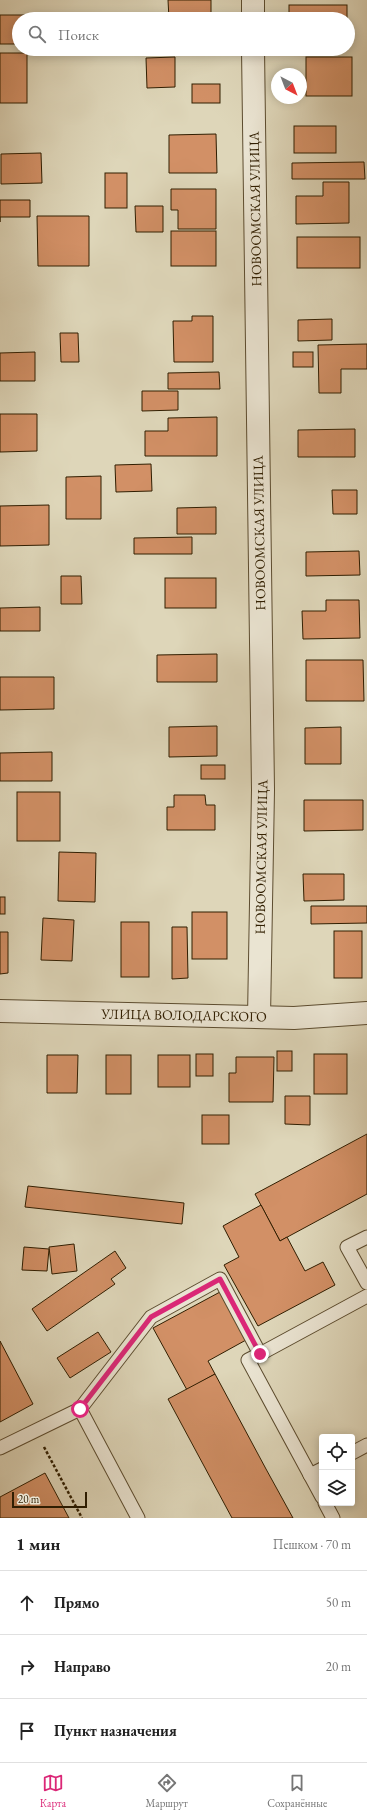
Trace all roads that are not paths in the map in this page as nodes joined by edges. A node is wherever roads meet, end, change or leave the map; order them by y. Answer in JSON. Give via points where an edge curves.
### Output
{"nodes":[{"id":1,"x":253,"y":0,"type":"edge"},
{"id":2,"x":253,"y":12,"type":"edge"},
{"id":3,"x":254,"y":56,"type":"edge"},
{"id":4,"x":0,"y":1011,"type":"edge"},
{"id":5,"x":367,"y":1013,"type":"edge"},
{"id":6,"x":259,"y":1017,"type":"junction"},
{"id":7,"x":367,"y":1237,"type":"edge"},
{"id":8,"x":367,"y":1284,"type":"edge"},
{"id":9,"x":367,"y":1296,"type":"edge"},
{"id":10,"x":260,"y":1354,"type":"junction"},
{"id":11,"x":80,"y":1409,"type":"junction"},
{"id":12,"x":367,"y":1445,"type":"edge"},
{"id":13,"x":0,"y":1448,"type":"edge"},
{"id":14,"x":355,"y":1451,"type":"edge"},
{"id":15,"x":320,"y":1470,"type":"edge"},
{"id":16,"x":310,"y":1475,"type":"junction"},
{"id":17,"x":319,"y":1492,"type":"edge"},
{"id":18,"x":327,"y":1506,"type":"edge"},
{"id":19,"x":138,"y":1518,"type":"edge"},
{"id":20,"x":333,"y":1518,"type":"edge"}],
"edges":[{"from":1,"to":2,"type":"street"},
{"from":3,"to":6,"type":"street","name":"НОВООМСКАЯ УЛИЦА","via":[[262,790]]},
{"from":4,"to":6,"type":"street","name":"УЛИЦА ВОЛОДАРСКОГО"},
{"from":5,"to":6,"type":"street","name":"УЛИЦА ВОЛОДАРСКОГО","via":[[294,1018]]},
{"from":7,"to":8,"type":"lane","via":[[347,1247]]},
{"from":9,"to":10,"type":"lane"},
{"from":10,"to":11,"type":"lane","via":[[220,1279],[151,1317]]},
{"from":10,"to":16,"type":"lane","via":[[248,1360]]},
{"from":11,"to":13,"type":"lane"},
{"from":11,"to":19,"type":"lane"},
{"from":12,"to":14,"type":"lane"},
{"from":15,"to":16,"type":"lane"},
{"from":16,"to":17,"type":"lane"},
{"from":18,"to":20,"type":"lane"}]}
